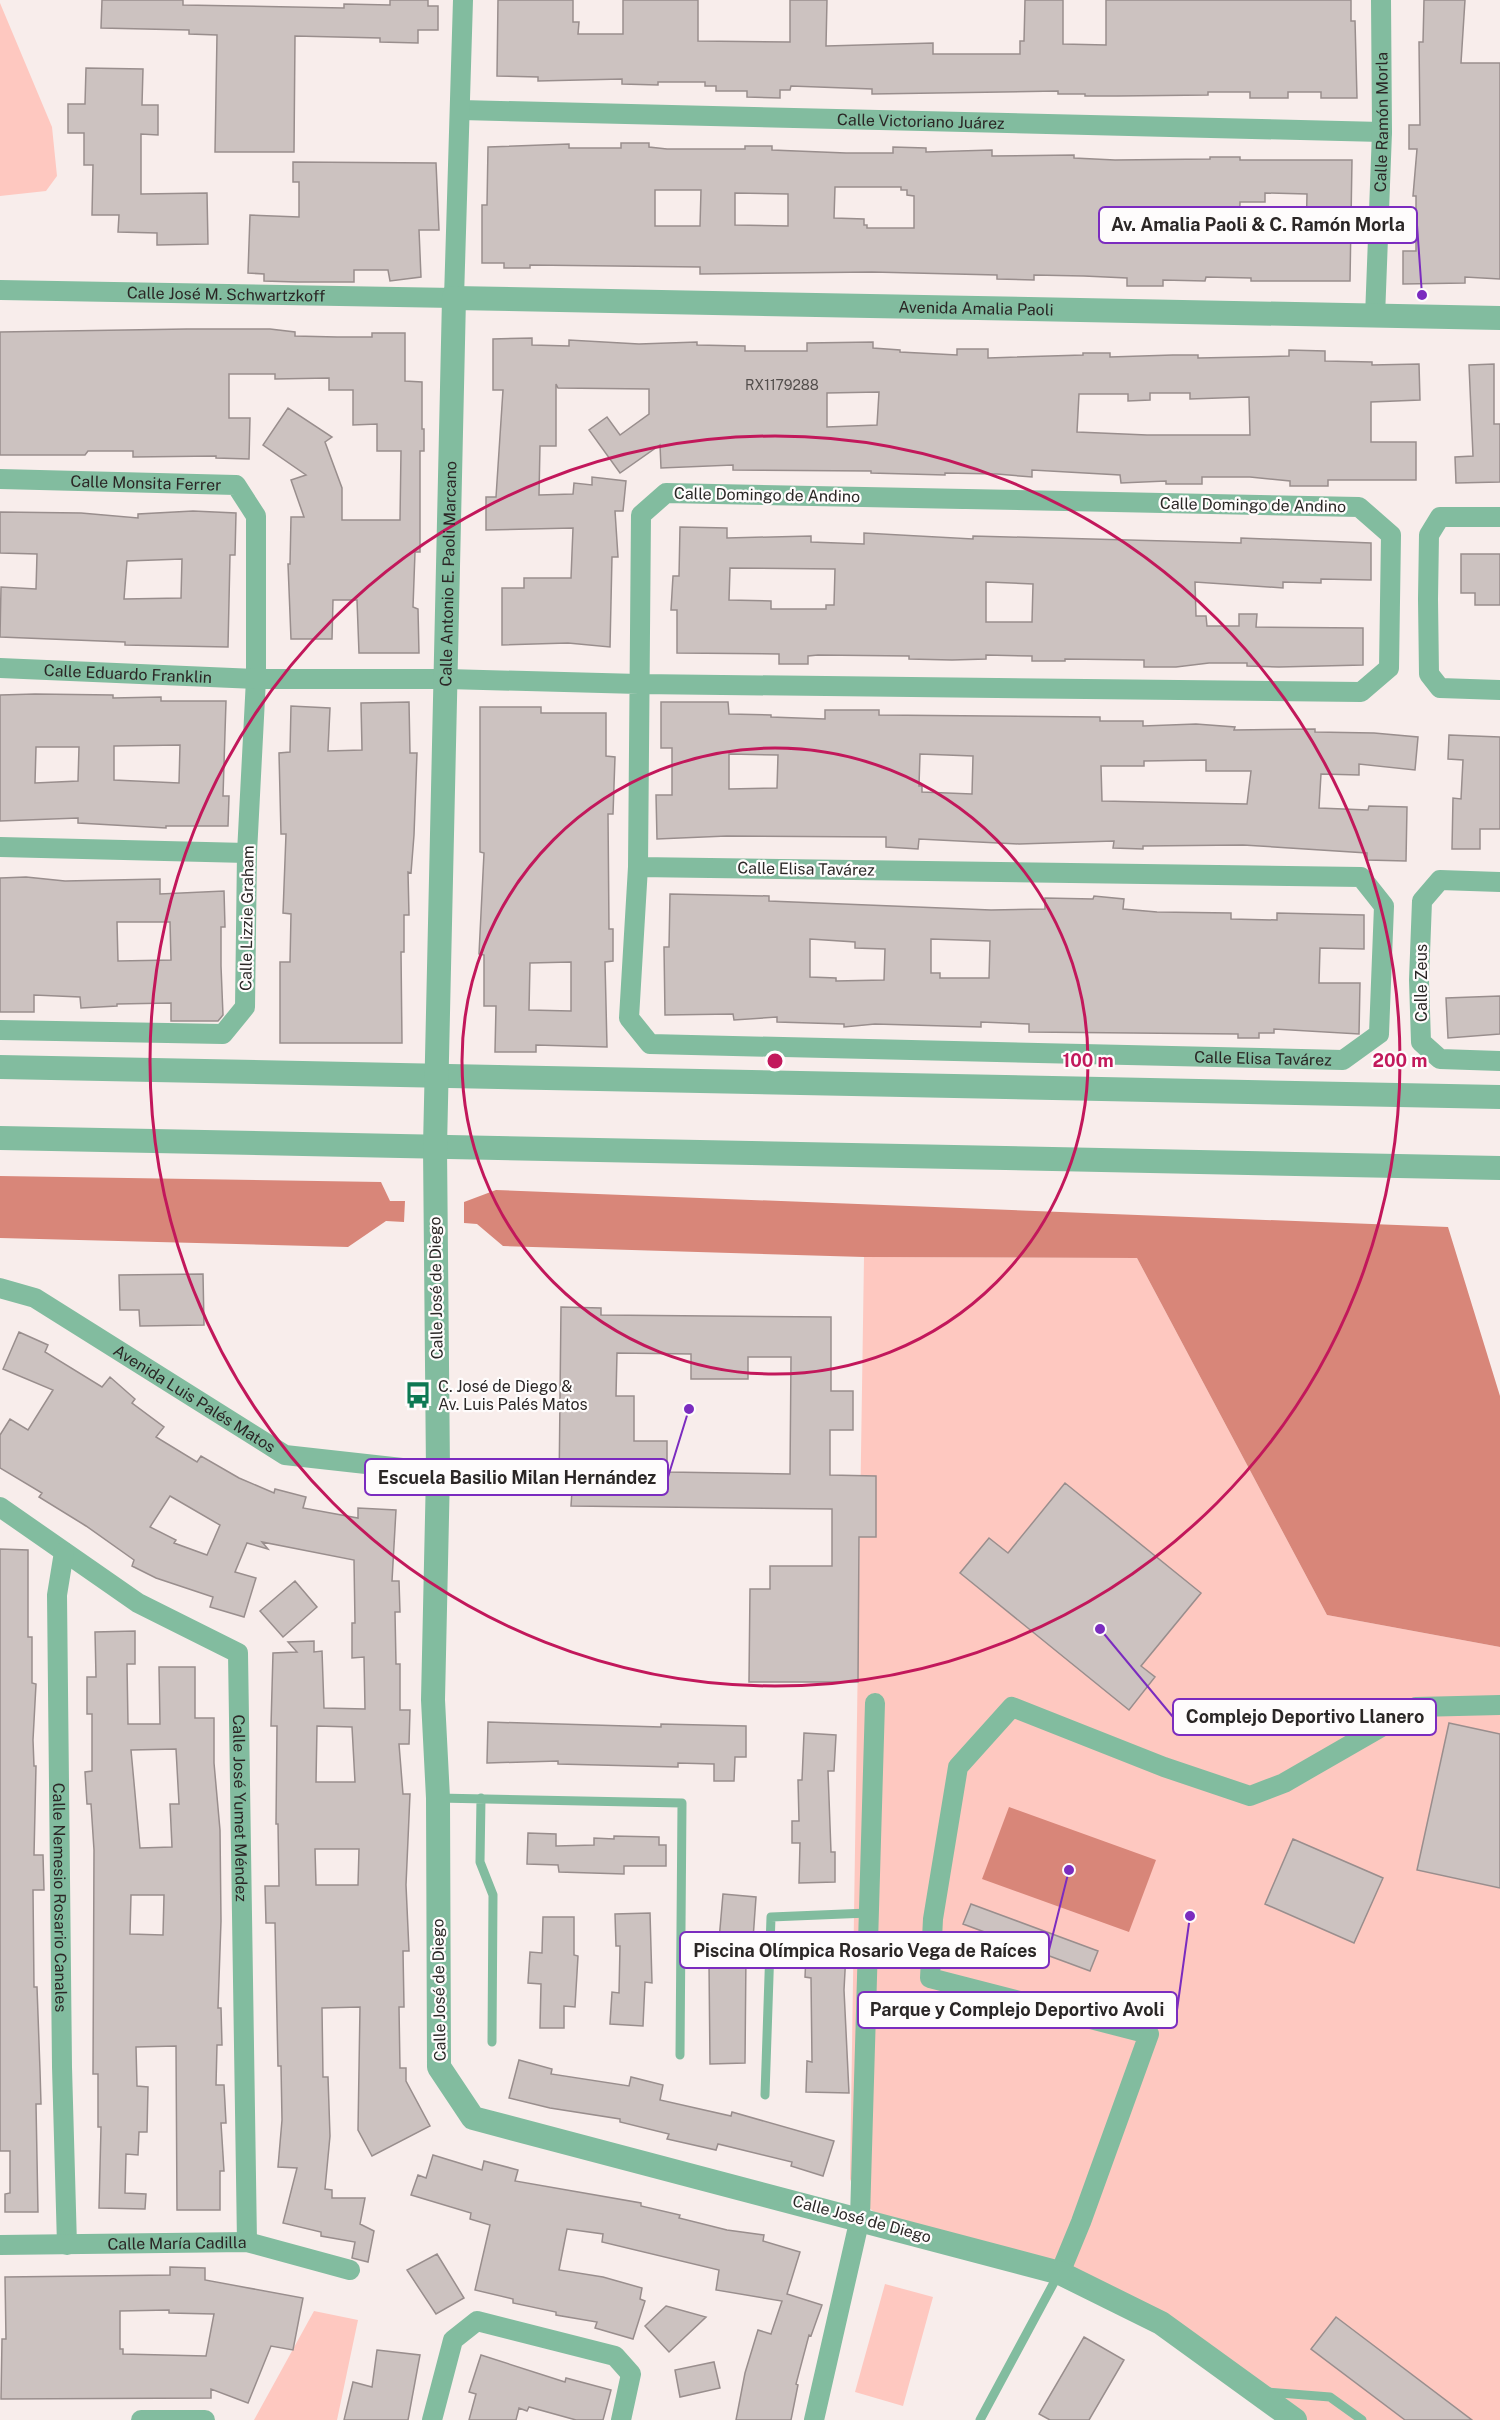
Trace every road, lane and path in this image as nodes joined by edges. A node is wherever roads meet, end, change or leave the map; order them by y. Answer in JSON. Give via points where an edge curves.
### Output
{"nodes":[{"id":1,"x":463,"y":0,"type":"edge"},
{"id":2,"x":1381,"y":0,"type":"edge"},
{"id":3,"x":461,"y":111,"type":"junction"},
{"id":4,"x":1382,"y":132,"type":"junction"},
{"id":5,"x":0,"y":290,"type":"edge"},
{"id":6,"x":454,"y":298,"type":"junction"},
{"id":7,"x":1375,"y":317,"type":"junction"},
{"id":8,"x":1500,"y":318,"type":"edge"},
{"id":9,"x":0,"y":479,"type":"edge"},
{"id":10,"x":1500,"y":517,"type":"edge"},
{"id":11,"x":0,"y":668,"type":"edge"},
{"id":12,"x":256,"y":679,"type":"junction"},
{"id":13,"x":447,"y":679,"type":"junction"},
{"id":14,"x":639,"y":684,"type":"junction"},
{"id":15,"x":1500,"y":690,"type":"edge"},
{"id":16,"x":0,"y":847,"type":"edge"},
{"id":17,"x":247,"y":854,"type":"junction"},
{"id":18,"x":638,"y":867,"type":"junction"},
{"id":19,"x":1500,"y":882,"type":"edge"},
{"id":20,"x":0,"y":1030,"type":"edge"},
{"id":21,"x":1500,"y":1060,"type":"edge"},
{"id":22,"x":0,"y":1066,"type":"edge"},
{"id":23,"x":437,"y":1076,"type":"junction"},
{"id":24,"x":1500,"y":1097,"type":"edge"},
{"id":25,"x":0,"y":1138,"type":"edge"},
{"id":26,"x":435,"y":1147,"type":"junction"},
{"id":27,"x":1500,"y":1168,"type":"edge"},
{"id":28,"x":0,"y":1288,"type":"edge"},
{"id":29,"x":438,"y":1472,"type":"junction"},
{"id":30,"x":0,"y":1507,"type":"edge"},
{"id":31,"x":64,"y":1552,"type":"junction"},
{"id":32,"x":875,"y":1703,"type":"dead end"},
{"id":33,"x":1500,"y":1705,"type":"edge"},
{"id":34,"x":438,"y":1798,"type":"junction"},
{"id":35,"x":481,"y":1798,"type":"junction"},
{"id":36,"x":868,"y":1913,"type":"junction"},
{"id":37,"x":492,"y":2042,"type":"dead end"},
{"id":38,"x":680,"y":2055,"type":"dead end"},
{"id":39,"x":765,"y":2095,"type":"dead end"},
{"id":40,"x":861,"y":2218,"type":"junction"},
{"id":41,"x":247,"y":2242,"type":"junction"},
{"id":42,"x":0,"y":2245,"type":"edge"},
{"id":43,"x":67,"y":2245,"type":"junction"},
{"id":44,"x":350,"y":2270,"type":"dead end"},
{"id":45,"x":1060,"y":2273,"type":"junction"},
{"id":46,"x":1256,"y":2391,"type":"junction"},
{"id":47,"x":820,"y":2418,"type":"edge"},
{"id":48,"x":141,"y":2420,"type":"edge"},
{"id":49,"x":205,"y":2420,"type":"edge"},
{"id":50,"x":432,"y":2420,"type":"edge"},
{"id":51,"x":621,"y":2420,"type":"edge"},
{"id":52,"x":980,"y":2420,"type":"edge"},
{"id":53,"x":1295,"y":2420,"type":"edge"},
{"id":54,"x":1362,"y":2420,"type":"edge"}],
"edges":[{"from":1,"to":3,"type":"street","name":"Calle Antonio E. Paoli Marcano"},
{"from":2,"to":4,"type":"street","name":"Calle Ramón Morla"},
{"from":3,"to":4,"type":"street","name":"Calle Victoriano Juárez"},
{"from":3,"to":6,"type":"street","name":"Calle Antonio E. Paoli Marcano"},
{"from":4,"to":7,"type":"street","name":"Calle Ramón Morla"},
{"from":5,"to":6,"type":"street","name":"Calle José M. Schwartzkoff"},
{"from":6,"to":7,"type":"street","name":"Avenida Amalia Paoli"},
{"from":6,"to":13,"type":"street","name":"Calle Antonio E. Paoli Marcano"},
{"from":7,"to":8,"type":"street","name":"Avenida Amalia Paoli"},
{"from":9,"to":12,"type":"street","name":"Calle Monsita Ferrer","via":[[236,485],[256,516]]},
{"from":10,"to":15,"type":"street","via":[[1440,517],[1429,535],[1428,599],[1429,674],[1440,688]]},
{"from":11,"to":12,"type":"street","name":"Calle Eduardo Franklin"},
{"from":12,"to":13,"type":"street","name":"Calle Domingo de Andino"},
{"from":12,"to":17,"type":"street","name":"Calle Lizzie Graham"},
{"from":13,"to":14,"type":"street","name":"Calle Domingo de Andino"},
{"from":13,"to":23,"type":"street","name":"Calle Antonio E. Paoli Marcano"},
{"from":14,"to":14,"type":"street","name":"Calle Domingo de Andino","via":[[1361,692],[1389,668],[1391,535],[1359,507],[666,493],[641,515]]},
{"from":14,"to":18,"type":"street","name":"Calle Elisa Tavárez"},
{"from":16,"to":17,"type":"street"},
{"from":17,"to":20,"type":"street","name":"Calle Lizzie Graham","via":[[245,1007],[223,1034]]},
{"from":18,"to":18,"type":"street","name":"Calle Elisa Tavárez","via":[[1361,877],[1384,906],[1379,1034],[1343,1060],[650,1044],[629,1018]]},
{"from":19,"to":21,"type":"street","name":"Calle Zeus","via":[[1440,880],[1422,901],[1419,980],[1421,1042],[1440,1059]]},
{"from":22,"to":23,"type":"street"},
{"from":23,"to":24,"type":"street"},
{"from":23,"to":26,"type":"street","name":"Calle Antonio E. Paoli Marcano"},
{"from":25,"to":26,"type":"street"},
{"from":26,"to":27,"type":"street"},
{"from":26,"to":29,"type":"street","name":"Calle José de Diego"},
{"from":28,"to":29,"type":"street","name":"Avenida Luis Palés Matos","via":[[35,1298],[285,1455]]},
{"from":29,"to":34,"type":"street","name":"Calle José de Diego","via":[[433,1700]]},
{"from":30,"to":31,"type":"street","name":"Calle José Yumet Méndez"},
{"from":31,"to":41,"type":"street","name":"Calle José Yumet Méndez","via":[[138,1603],[237,1653]]},
{"from":31,"to":43,"type":"street","name":"Calle Nemesio Rosario Canales","via":[[57,1595]]},
{"from":32,"to":36,"type":"street"},
{"from":33,"to":45,"type":"street","via":[[1416,1707],[1284,1783],[1250,1796],[1012,1707],[958,1767],[933,1918],[930,1978],[1149,2034]]},
{"from":34,"to":35,"type":"lane"},
{"from":34,"to":40,"type":"street","name":"Calle José de Diego","via":[[439,2067],[473,2118]]},
{"from":35,"to":37,"type":"lane","via":[[480,1863],[493,1895]]},
{"from":35,"to":38,"type":"lane","via":[[682,1803]]},
{"from":36,"to":39,"type":"lane","via":[[771,1917]]},
{"from":36,"to":40,"type":"street"},
{"from":40,"to":45,"type":"street","name":"Calle José de Diego"},
{"from":40,"to":47,"type":"street"},
{"from":41,"to":43,"type":"street","name":"Calle María Cadilla"},
{"from":41,"to":44,"type":"street","name":"Calle María Cadilla"},
{"from":42,"to":43,"type":"street","name":"Calle María Cadilla"},
{"from":45,"to":46,"type":"street","name":"Calle José de Diego","via":[[1161,2323]]},
{"from":45,"to":52,"type":"lane"},
{"from":46,"to":53,"type":"street","name":"Calle José de Diego"},
{"from":46,"to":54,"type":"lane","via":[[1330,2397]]},
{"from":48,"to":49,"type":"street"},
{"from":50,"to":51,"type":"street","via":[[453,2340],[477,2321],[615,2356],[631,2374]]}]}
